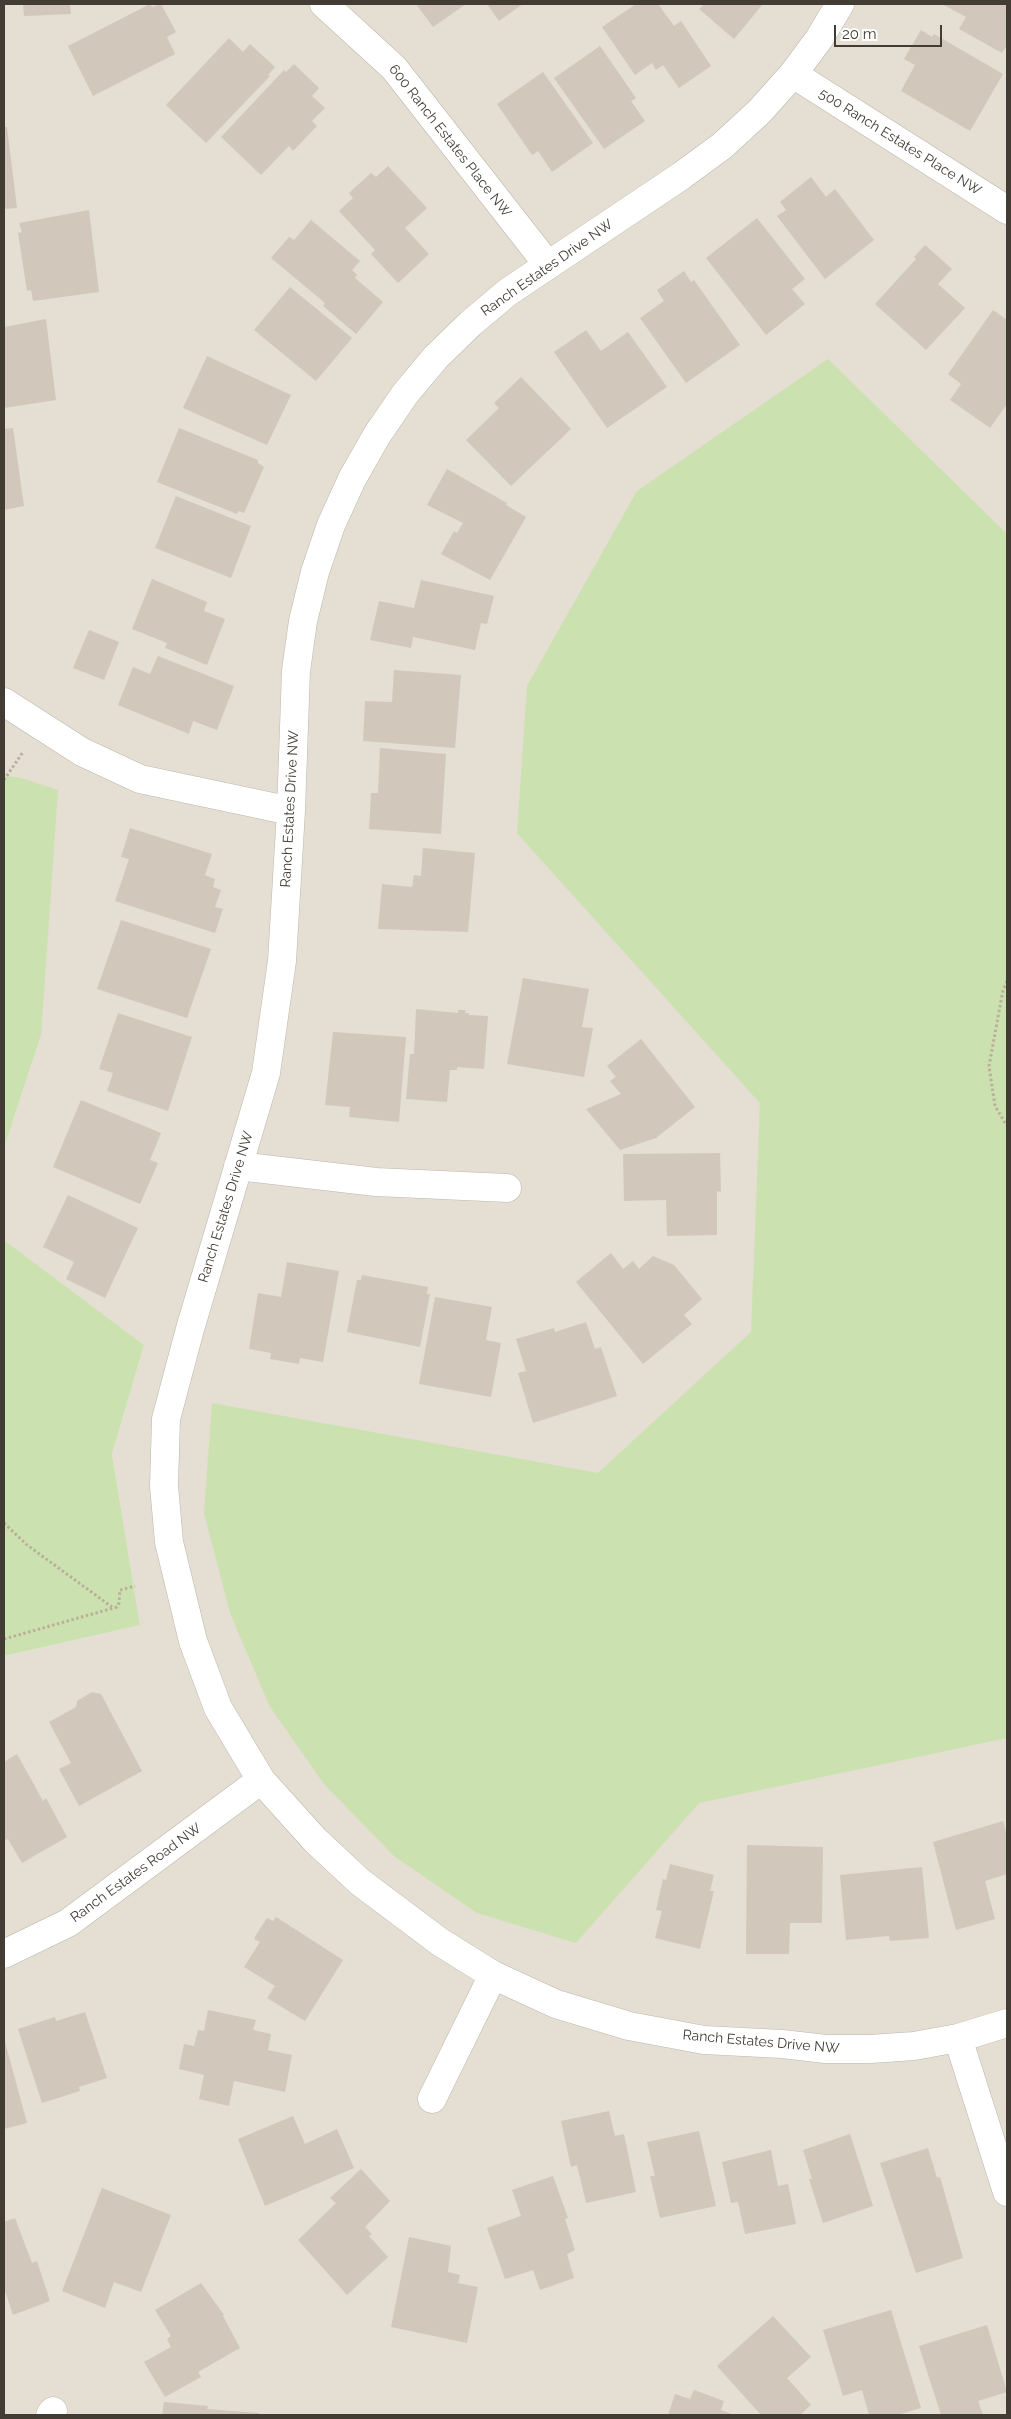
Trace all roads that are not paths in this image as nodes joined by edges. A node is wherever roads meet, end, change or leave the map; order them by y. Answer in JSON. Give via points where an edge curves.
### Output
{"nodes":[{"id":1,"x":324,"y":4,"type":"edge"},
{"id":2,"x":840,"y":4,"type":"edge"},
{"id":3,"x":793,"y":74,"type":"junction"},
{"id":4,"x":1007,"y":210,"type":"edge"},
{"id":5,"x":548,"y":265,"type":"junction"},
{"id":6,"x":4,"y":702,"type":"edge"},
{"id":7,"x":291,"y":811,"type":"junction"},
{"id":8,"x":238,"y":1166,"type":"junction"},
{"id":9,"x":507,"y":1188,"type":"dead end"},
{"id":10,"x":261,"y":1780,"type":"junction"},
{"id":11,"x":4,"y":1954,"type":"edge"},
{"id":12,"x":493,"y":1975,"type":"junction"},
{"id":13,"x":1007,"y":2023,"type":"edge"},
{"id":14,"x":958,"y":2038,"type":"junction"},
{"id":15,"x":432,"y":2099,"type":"dead end"},
{"id":16,"x":1007,"y":2192,"type":"edge"}],
"edges":[{"from":1,"to":5,"type":"street","name":"600 Ranch Estates Place NW","via":[[394,68]]},
{"from":2,"to":3,"type":"street","name":"Ranch Estates Drive NW"},
{"from":3,"to":4,"type":"street","name":"500 Ranch Estates Place NW"},
{"from":3,"to":5,"type":"street","name":"Ranch Estates Drive NW","via":[[722,146]]},
{"from":5,"to":7,"type":"street","name":"Ranch Estates Drive NW","via":[[508,292],[436,357],[405,394],[352,479],[328,533],[303,621],[296,671]]},
{"from":6,"to":7,"type":"street","via":[[82,752],[140,779]]},
{"from":7,"to":8,"type":"street","name":"Ranch Estates Drive NW","via":[[282,961],[266,1073]]},
{"from":8,"to":9,"type":"street","via":[[376,1182]]},
{"from":8,"to":10,"type":"street","name":"Ranch Estates Drive NW","via":[[166,1419],[164,1486],[169,1542],[192,1641],[218,1708]]},
{"from":10,"to":11,"type":"street","name":"Ranch Estates Road NW","via":[[68,1923]]},
{"from":10,"to":12,"type":"street","name":"Ranch Estates Drive NW","via":[[315,1840],[360,1882],[440,1942]]},
{"from":12,"to":14,"type":"street","name":"Ranch Estates Drive NW","via":[[556,2004],[629,2026],[704,2040],[870,2050]]},
{"from":12,"to":15,"type":"street"},
{"from":13,"to":14,"type":"street","name":"Ranch Estates Drive NW"},
{"from":14,"to":16,"type":"street"}]}
